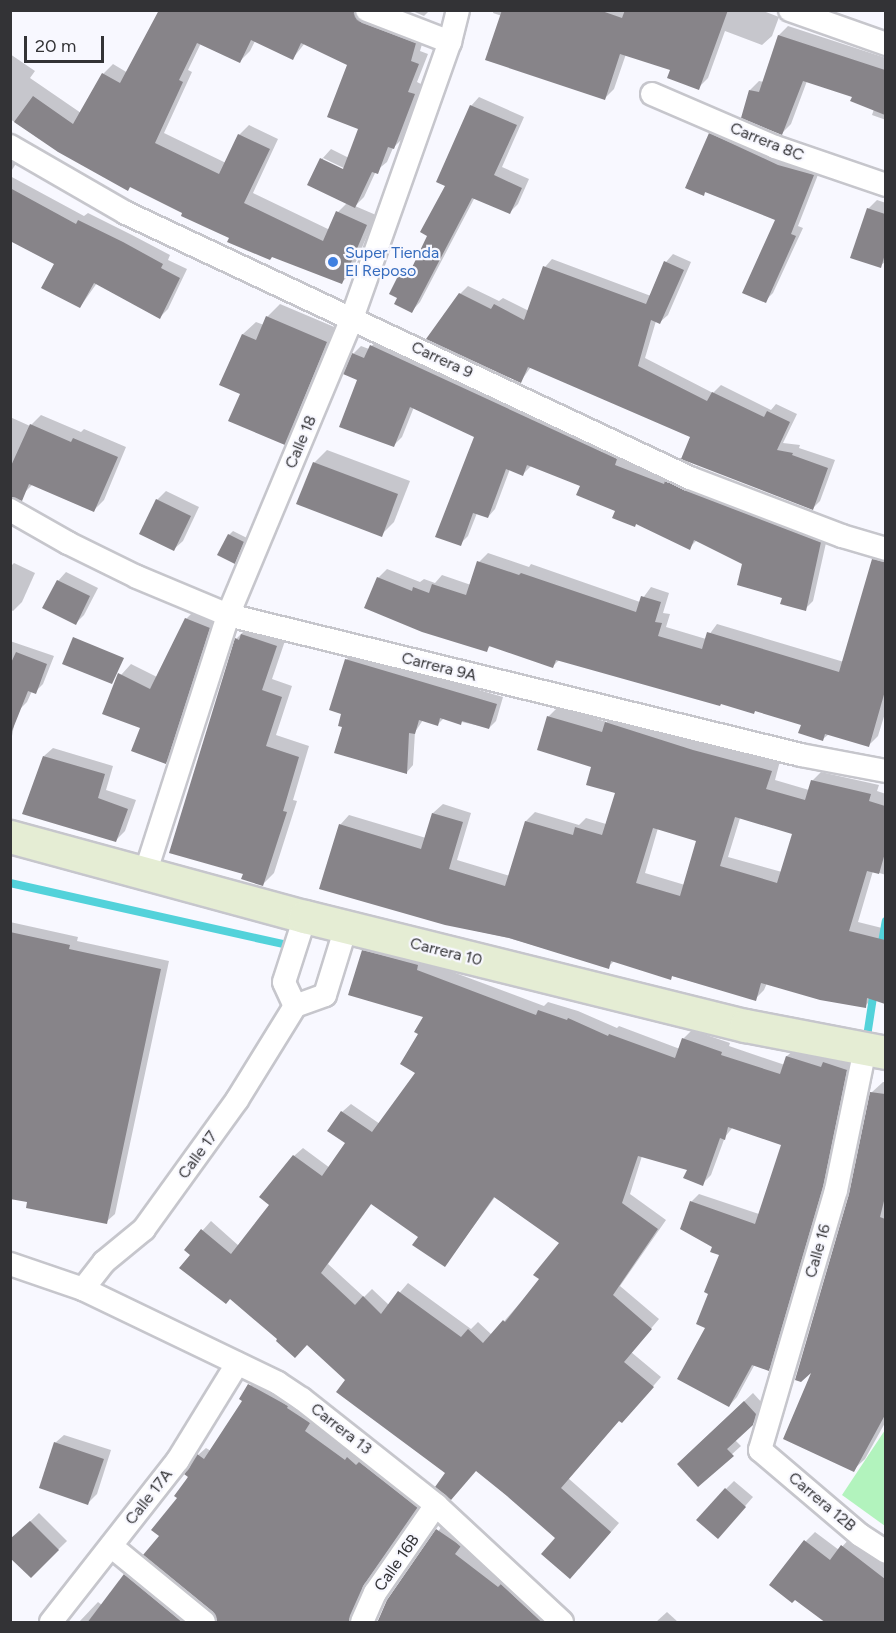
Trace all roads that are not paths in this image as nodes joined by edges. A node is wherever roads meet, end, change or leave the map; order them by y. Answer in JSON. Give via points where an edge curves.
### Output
{"nodes":[{"id":1,"x":368,"y":10,"type":"edge"},
{"id":2,"x":458,"y":10,"type":"edge"},
{"id":3,"x":793,"y":11,"type":"edge"},
{"id":4,"x":450,"y":42,"type":"junction"},
{"id":5,"x":885,"y":44,"type":"edge"},
{"id":6,"x":652,"y":94,"type":"dead end"},
{"id":7,"x":10,"y":146,"type":"edge"},
{"id":8,"x":885,"y":184,"type":"edge"},
{"id":9,"x":352,"y":318,"type":"junction"},
{"id":10,"x":10,"y":510,"type":"edge"},
{"id":11,"x":885,"y":549,"type":"edge"},
{"id":12,"x":228,"y":615,"type":"junction"},
{"id":13,"x":885,"y":771,"type":"edge"},
{"id":14,"x":10,"y":837,"type":"edge"},
{"id":15,"x":145,"y":874,"type":"junction"},
{"id":16,"x":304,"y":917,"type":"junction"},
{"id":17,"x":346,"y":927,"type":"junction"},
{"id":18,"x":295,"y":1006,"type":"junction"},
{"id":19,"x":875,"y":1051,"type":"edge"},
{"id":20,"x":10,"y":1264,"type":"edge"},
{"id":21,"x":83,"y":1289,"type":"junction"},
{"id":22,"x":237,"y":1364,"type":"junction"},
{"id":23,"x":760,"y":1450,"type":"joint"},
{"id":24,"x":436,"y":1506,"type":"junction"},
{"id":25,"x":111,"y":1546,"type":"junction"},
{"id":26,"x":885,"y":1552,"type":"edge"},
{"id":27,"x":551,"y":1619,"type":"edge"},
{"id":28,"x":51,"y":1623,"type":"edge"},
{"id":29,"x":204,"y":1623,"type":"edge"},
{"id":30,"x":362,"y":1623,"type":"edge"}],
"edges":[{"from":1,"to":4,"type":"street"},
{"from":2,"to":4,"type":"street","name":"Calle 18"},
{"from":3,"to":5,"type":"street"},
{"from":4,"to":9,"type":"street","name":"Calle 18"},
{"from":6,"to":8,"type":"street","name":"Carrera 8C","via":[[775,147]]},
{"from":7,"to":9,"type":"street","name":"Carrera 9","via":[[126,213]]},
{"from":9,"to":11,"type":"street","name":"Carrera 9","via":[[690,478]]},
{"from":9,"to":12,"type":"street","name":"Calle 18"},
{"from":10,"to":12,"type":"street","name":"Carrera 9A","via":[[137,577]]},
{"from":12,"to":13,"type":"street","name":"Carrera 9A","via":[[801,755]]},
{"from":12,"to":15,"type":"street","name":"Calle 18"},
{"from":14,"to":15,"type":"street","name":"Carrera 10"},
{"from":15,"to":16,"type":"street","name":"Carrera 10"},
{"from":16,"to":17,"type":"street","name":"Carrera 10"},
{"from":16,"to":18,"type":"street","via":[[284,982]]},
{"from":17,"to":18,"type":"street","via":[[325,995]]},
{"from":17,"to":19,"type":"street","name":"Carrera 10","via":[[746,1026]]},
{"from":18,"to":21,"type":"street","name":"Calle 17","via":[[237,1100],[144,1229],[104,1262]]},
{"from":19,"to":23,"type":"street","name":"Calle 16"},
{"from":20,"to":21,"type":"street","name":"Carrera 13"},
{"from":21,"to":22,"type":"street","name":"Carrera 13"},
{"from":22,"to":24,"type":"street","name":"Carrera 13","via":[[278,1383],[322,1412]]},
{"from":22,"to":25,"type":"street","name":"Calle 17A","via":[[178,1460]]},
{"from":23,"to":26,"type":"street","name":"Carrera 12B"},
{"from":24,"to":27,"type":"street","name":"Carrera 13"},
{"from":24,"to":30,"type":"street","name":"Calle 16B","via":[[375,1593]]},
{"from":25,"to":28,"type":"street","name":"Calle 17A"},
{"from":25,"to":29,"type":"street"}]}
